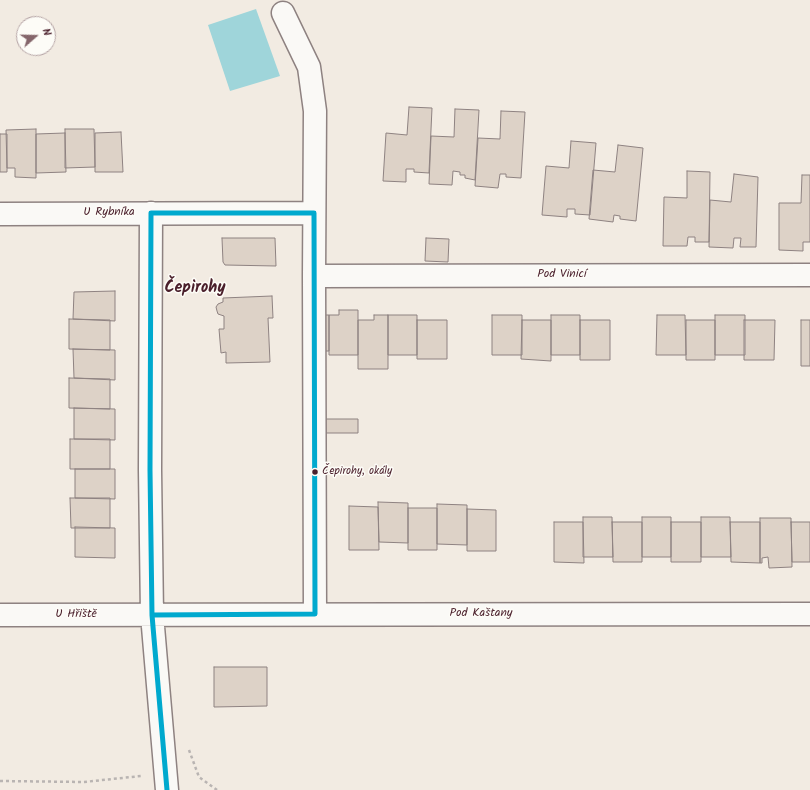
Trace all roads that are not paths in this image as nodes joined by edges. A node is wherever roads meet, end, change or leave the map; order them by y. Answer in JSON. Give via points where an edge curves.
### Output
{"nodes":[{"id":1,"x":283,"y":13,"type":"dead end"},
{"id":2,"x":151,"y":213,"type":"junction"},
{"id":3,"x":314,"y":213,"type":"junction"},
{"id":4,"x":0,"y":214,"type":"edge"},
{"id":5,"x":810,"y":275,"type":"edge"},
{"id":6,"x":314,"y":276,"type":"junction"},
{"id":7,"x":315,"y":614,"type":"junction"},
{"id":8,"x":810,"y":614,"type":"edge"},
{"id":9,"x":0,"y":615,"type":"edge"},
{"id":10,"x":152,"y":615,"type":"junction"},
{"id":11,"x":167,"y":790,"type":"edge"}],
"edges":[{"from":1,"to":3,"type":"street","via":[[309,67],[315,111]]},
{"from":2,"to":3,"type":"street","name":"U Rybníka"},
{"from":2,"to":4,"type":"street","name":"U Rybníka"},
{"from":2,"to":10,"type":"street"},
{"from":3,"to":6,"type":"street"},
{"from":5,"to":6,"type":"street","name":"Pod Vinicí"},
{"from":6,"to":7,"type":"street"},
{"from":7,"to":8,"type":"street","name":"Pod Kaštany"},
{"from":7,"to":10,"type":"street","name":"Pod Kaštany"},
{"from":9,"to":10,"type":"street","name":"U Hřiště"},
{"from":10,"to":11,"type":"street"}]}
